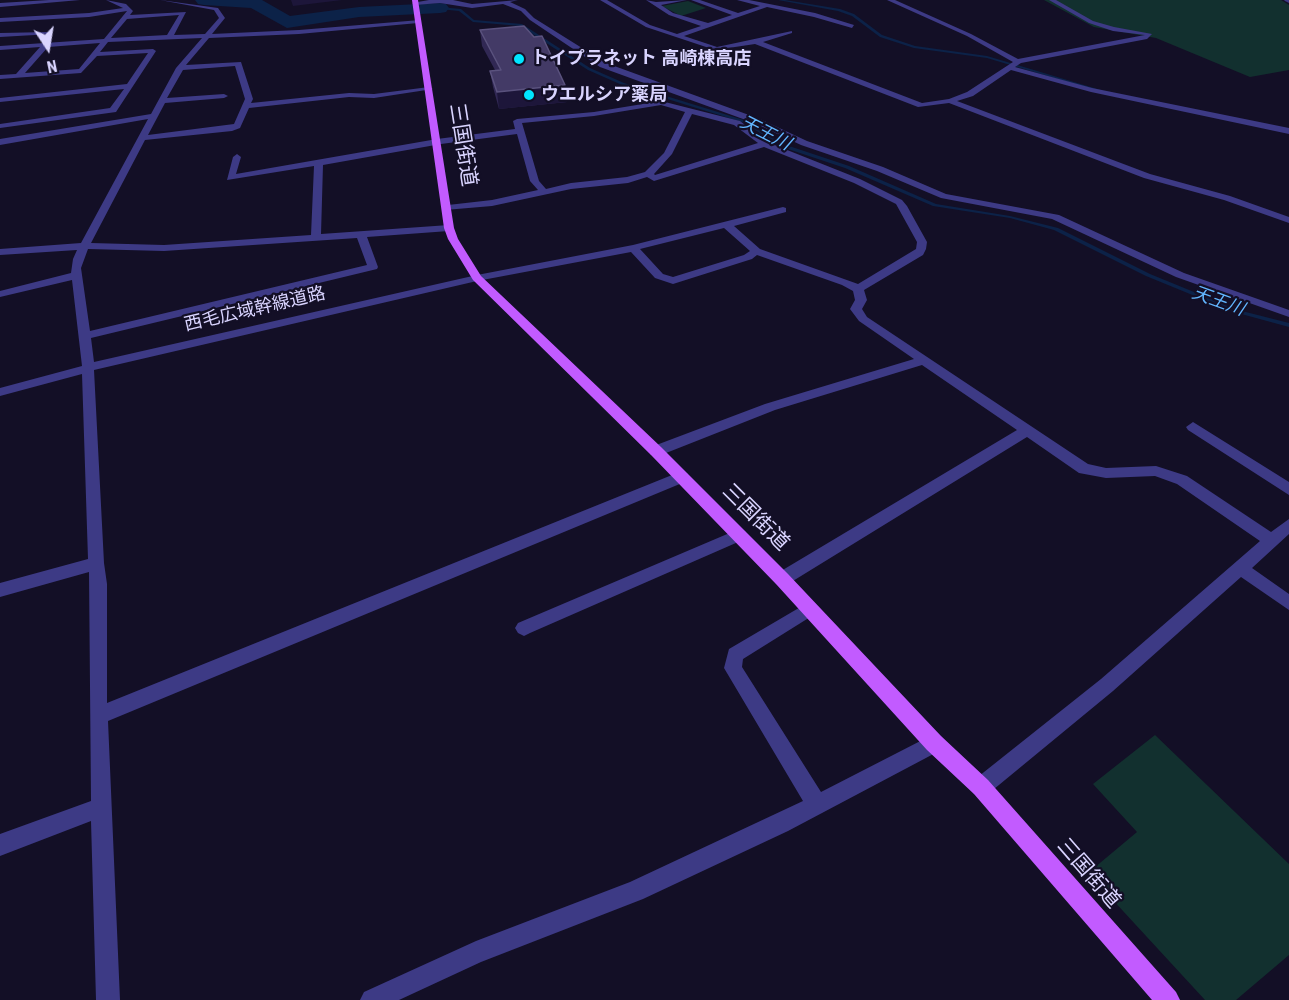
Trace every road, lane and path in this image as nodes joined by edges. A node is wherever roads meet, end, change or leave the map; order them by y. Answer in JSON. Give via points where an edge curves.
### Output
{"nodes":[{"id":1,"x":76,"y":0,"type":"edge"},
{"id":2,"x":109,"y":0,"type":"edge"},
{"id":3,"x":163,"y":0,"type":"edge"},
{"id":4,"x":450,"y":0,"type":"edge"},
{"id":5,"x":603,"y":0,"type":"edge"},
{"id":6,"x":649,"y":0,"type":"edge"},
{"id":7,"x":684,"y":0,"type":"edge"},
{"id":8,"x":694,"y":0,"type":"edge"},
{"id":9,"x":740,"y":0,"type":"edge"},
{"id":10,"x":844,"y":0,"type":"edge"},
{"id":11,"x":890,"y":0,"type":"edge"},
{"id":12,"x":1052,"y":0,"type":"edge"},
{"id":13,"x":441,"y":1,"type":"edge"},
{"id":14,"x":510,"y":1,"type":"edge"},
{"id":15,"x":833,"y":2,"type":"dead end"},
{"id":16,"x":11,"y":4,"type":"junction"},
{"id":17,"x":656,"y":4,"type":"junction"},
{"id":18,"x":0,"y":5,"type":"edge"},
{"id":19,"x":766,"y":6,"type":"junction"},
{"id":20,"x":129,"y":9,"type":"junction"},
{"id":21,"x":416,"y":9,"type":"edge"},
{"id":22,"x":0,"y":14,"type":"edge"},
{"id":23,"x":738,"y":15,"type":"junction"},
{"id":24,"x":126,"y":17,"type":"junction"},
{"id":25,"x":0,"y":20,"type":"edge"},
{"id":26,"x":709,"y":26,"type":"junction"},
{"id":27,"x":852,"y":26,"type":"dead end"},
{"id":28,"x":115,"y":29,"type":"junction"},
{"id":29,"x":103,"y":30,"type":"dead end"},
{"id":30,"x":790,"y":32,"type":"dead end"},
{"id":31,"x":55,"y":33,"type":"dead end"},
{"id":32,"x":1149,"y":34,"type":"junction"},
{"id":33,"x":1159,"y":34,"type":"dead end"},
{"id":34,"x":0,"y":35,"type":"edge"},
{"id":35,"x":206,"y":36,"type":"junction"},
{"id":36,"x":677,"y":36,"type":"junction"},
{"id":37,"x":169,"y":37,"type":"junction"},
{"id":38,"x":106,"y":40,"type":"junction"},
{"id":39,"x":756,"y":42,"type":"junction"},
{"id":40,"x":48,"y":44,"type":"junction"},
{"id":41,"x":0,"y":48,"type":"edge"},
{"id":42,"x":97,"y":54,"type":"junction"},
{"id":43,"x":1018,"y":61,"type":"junction"},
{"id":44,"x":180,"y":68,"type":"junction"},
{"id":45,"x":1011,"y":68,"type":"junction"},
{"id":46,"x":18,"y":76,"type":"junction"},
{"id":47,"x":0,"y":77,"type":"edge"},
{"id":48,"x":128,"y":86,"type":"junction"},
{"id":49,"x":429,"y":89,"type":"junction"},
{"id":50,"x":224,"y":96,"type":"dead end"},
{"id":51,"x":0,"y":100,"type":"edge"},
{"id":52,"x":161,"y":101,"type":"junction"},
{"id":53,"x":950,"y":101,"type":"junction"},
{"id":54,"x":246,"y":106,"type":"junction"},
{"id":55,"x":689,"y":112,"type":"junction"},
{"id":56,"x":153,"y":116,"type":"junction"},
{"id":57,"x":0,"y":126,"type":"edge"},
{"id":58,"x":519,"y":130,"type":"junction"},
{"id":59,"x":1289,"y":130,"type":"edge"},
{"id":60,"x":141,"y":138,"type":"junction"},
{"id":61,"x":0,"y":142,"type":"edge"},
{"id":62,"x":437,"y":143,"type":"junction"},
{"id":63,"x":764,"y":144,"type":"junction"},
{"id":64,"x":237,"y":157,"type":"dead end"},
{"id":65,"x":319,"y":164,"type":"junction"},
{"id":66,"x":648,"y":174,"type":"junction"},
{"id":67,"x":543,"y":191,"type":"junction"},
{"id":68,"x":448,"y":208,"type":"junction"},
{"id":69,"x":783,"y":210,"type":"dead end"},
{"id":70,"x":1289,"y":220,"type":"edge"},
{"id":71,"x":727,"y":225,"type":"junction"},
{"id":72,"x":449,"y":228,"type":"junction"},
{"id":73,"x":361,"y":234,"type":"junction"},
{"id":74,"x":316,"y":238,"type":"junction"},
{"id":75,"x":85,"y":246,"type":"junction"},
{"id":76,"x":633,"y":248,"type":"junction"},
{"id":77,"x":756,"y":251,"type":"junction"},
{"id":78,"x":0,"y":252,"type":"edge"},
{"id":79,"x":78,"y":275,"type":"junction"},
{"id":80,"x":477,"y":278,"type":"junction"},
{"id":81,"x":858,"y":289,"type":"junction"},
{"id":82,"x":0,"y":294,"type":"edge"},
{"id":83,"x":1289,"y":314,"type":"edge"},
{"id":84,"x":85,"y":336,"type":"junction"},
{"id":85,"x":926,"y":360,"type":"junction"},
{"id":86,"x":88,"y":367,"type":"junction"},
{"id":87,"x":41,"y":380,"type":"junction"},
{"id":88,"x":0,"y":388,"type":"edge"},
{"id":89,"x":0,"y":392,"type":"edge"},
{"id":90,"x":1193,"y":427,"type":"dead end"},
{"id":91,"x":1028,"y":430,"type":"junction"},
{"id":92,"x":656,"y":451,"type":"junction"},
{"id":93,"x":682,"y":477,"type":"junction"},
{"id":94,"x":1289,"y":489,"type":"edge"},
{"id":95,"x":1289,"y":525,"type":"edge"},
{"id":96,"x":739,"y":535,"type":"junction"},
{"id":97,"x":1272,"y":541,"type":"junction"},
{"id":98,"x":96,"y":563,"type":"junction"},
{"id":99,"x":1241,"y":569,"type":"junction"},
{"id":100,"x":782,"y":579,"type":"junction"},
{"id":101,"x":0,"y":590,"type":"edge"},
{"id":102,"x":1289,"y":603,"type":"edge"},
{"id":103,"x":809,"y":609,"type":"junction"},
{"id":104,"x":524,"y":628,"type":"dead end"},
{"id":105,"x":98,"y":716,"type":"junction"},
{"id":106,"x":934,"y":743,"type":"junction"},
{"id":107,"x":981,"y":787,"type":"junction"},
{"id":108,"x":817,"y":805,"type":"junction"},
{"id":109,"x":101,"y":807,"type":"junction"},
{"id":110,"x":0,"y":844,"type":"edge"},
{"id":111,"x":108,"y":1000,"type":"edge"},
{"id":112,"x":372,"y":1000,"type":"edge"},
{"id":113,"x":1167,"y":1000,"type":"edge"}],
"edges":[{"from":1,"to":16,"type":"street"},
{"from":2,"to":20,"type":"street"},
{"from":3,"to":35,"type":"street","via":[[216,9],[222,18]]},
{"from":4,"to":13,"type":"street"},
{"from":5,"to":36,"type":"street","via":[[632,18]]},
{"from":6,"to":17,"type":"street"},
{"from":7,"to":17,"type":"street"},
{"from":8,"to":23,"type":"street"},
{"from":9,"to":19,"type":"street"},
{"from":10,"to":15,"type":"street"},
{"from":11,"to":43,"type":"street"},
{"from":12,"to":32,"type":"street","via":[[1099,25]]},
{"from":13,"to":14,"type":"street","via":[[472,6]]},
{"from":13,"to":21,"type":"street"},
{"from":14,"to":83,"type":"street","via":[[603,65],[944,196],[1055,217],[1180,275]]},
{"from":16,"to":18,"type":"street"},
{"from":16,"to":22,"type":"street"},
{"from":17,"to":26,"type":"street","via":[[671,14]]},
{"from":19,"to":23,"type":"street"},
{"from":19,"to":27,"type":"street"},
{"from":20,"to":24,"type":"street"},
{"from":20,"to":25,"type":"street"},
{"from":21,"to":35,"type":"street","via":[[299,32]]},
{"from":21,"to":49,"type":"main road","name":"三国街道"},
{"from":23,"to":26,"type":"street"},
{"from":24,"to":28,"type":"street"},
{"from":24,"to":37,"type":"street","via":[[184,14]]},
{"from":26,"to":36,"type":"street"},
{"from":28,"to":29,"type":"street"},
{"from":28,"to":38,"type":"street"},
{"from":30,"to":39,"type":"street"},
{"from":31,"to":34,"type":"street"},
{"from":32,"to":33,"type":"street"},
{"from":32,"to":43,"type":"street"},
{"from":35,"to":37,"type":"street"},
{"from":35,"to":44,"type":"street"},
{"from":36,"to":39,"type":"street","via":[[717,49]]},
{"from":37,"to":38,"type":"street"},
{"from":38,"to":40,"type":"street"},
{"from":38,"to":42,"type":"street"},
{"from":39,"to":53,"type":"street","via":[[921,105]]},
{"from":40,"to":41,"type":"street"},
{"from":40,"to":46,"type":"street"},
{"from":42,"to":46,"type":"street","via":[[81,71]]},
{"from":42,"to":48,"type":"street","via":[[153,51]]},
{"from":43,"to":45,"type":"street"},
{"from":44,"to":52,"type":"street"},
{"from":44,"to":54,"type":"street","via":[[238,64],[249,99]]},
{"from":45,"to":53,"type":"street","via":[[980,90]]},
{"from":45,"to":59,"type":"street","via":[[1101,92]]},
{"from":46,"to":47,"type":"street"},
{"from":48,"to":51,"type":"street"},
{"from":48,"to":57,"type":"street","via":[[113,110]]},
{"from":49,"to":54,"type":"street"},
{"from":49,"to":62,"type":"main road","name":"三国街道"},
{"from":50,"to":52,"type":"street"},
{"from":52,"to":56,"type":"street"},
{"from":53,"to":70,"type":"street","via":[[1138,173]]},
{"from":54,"to":60,"type":"street","via":[[237,126],[229,129]]},
{"from":55,"to":58,"type":"street","via":[[661,103],[517,121]]},
{"from":55,"to":63,"type":"street","via":[[737,123]]},
{"from":55,"to":66,"type":"street","via":[[668,154]]},
{"from":56,"to":60,"type":"street"},
{"from":56,"to":61,"type":"street"},
{"from":58,"to":62,"type":"street"},
{"from":58,"to":67,"type":"street","via":[[535,181]]},
{"from":60,"to":75,"type":"street"},
{"from":62,"to":65,"type":"street"},
{"from":62,"to":68,"type":"main road","name":"三国街道"},
{"from":63,"to":66,"type":"street","via":[[654,178]]},
{"from":63,"to":81,"type":"street","via":[[847,177],[902,206],[922,242],[919,253]]},
{"from":64,"to":65,"type":"street","via":[[230,178]]},
{"from":65,"to":74,"type":"street"},
{"from":66,"to":67,"type":"street"},
{"from":67,"to":68,"type":"street"},
{"from":68,"to":72,"type":"main road","name":"三国街道"},
{"from":69,"to":71,"type":"street","name":"西毛広域幹線道路"},
{"from":71,"to":76,"type":"street","name":"西毛広域幹線道路"},
{"from":71,"to":77,"type":"street"},
{"from":72,"to":73,"type":"street"},
{"from":72,"to":80,"type":"main road","name":"三国街道"},
{"from":73,"to":74,"type":"street"},
{"from":73,"to":84,"type":"street","via":[[373,267]]},
{"from":74,"to":75,"type":"street","via":[[164,248]]},
{"from":75,"to":78,"type":"street"},
{"from":75,"to":79,"type":"street","via":[[78,259]]},
{"from":76,"to":77,"type":"street","via":[[659,276],[673,281]]},
{"from":76,"to":80,"type":"street","name":"西毛広域幹線道路"},
{"from":77,"to":81,"type":"street"},
{"from":79,"to":82,"type":"street"},
{"from":79,"to":84,"type":"street"},
{"from":80,"to":86,"type":"street","name":"西毛広域幹線道路"},
{"from":80,"to":92,"type":"main road","name":"三国街道"},
{"from":81,"to":85,"type":"street","via":[[861,300],[856,309],[864,319]]},
{"from":84,"to":86,"type":"street"},
{"from":85,"to":91,"type":"street"},
{"from":85,"to":92,"type":"street","via":[[771,407]]},
{"from":86,"to":87,"type":"street","name":"西毛広域幹線道路"},
{"from":86,"to":98,"type":"street"},
{"from":87,"to":88,"type":"street","name":"西毛広域幹線道路"},
{"from":87,"to":89,"type":"street","name":"西毛広域幹線道路"},
{"from":90,"to":94,"type":"street"},
{"from":91,"to":97,"type":"street","via":[[1084,469],[1106,473],[1156,471],[1182,480]]},
{"from":91,"to":100,"type":"street"},
{"from":92,"to":93,"type":"main road","name":"三国街道"},
{"from":93,"to":96,"type":"main road","name":"三国街道"},
{"from":93,"to":105,"type":"street"},
{"from":95,"to":97,"type":"street"},
{"from":96,"to":100,"type":"main road","name":"三国街道"},
{"from":96,"to":104,"type":"street"},
{"from":97,"to":99,"type":"street"},
{"from":98,"to":101,"type":"street"},
{"from":98,"to":105,"type":"street"},
{"from":99,"to":102,"type":"street"},
{"from":99,"to":107,"type":"street"},
{"from":100,"to":103,"type":"main road","name":"三国街道"},
{"from":103,"to":106,"type":"main road","name":"三国街道"},
{"from":103,"to":108,"type":"street","via":[[735,655],[733,668]]},
{"from":105,"to":109,"type":"street"},
{"from":106,"to":107,"type":"main road","name":"三国街道"},
{"from":106,"to":108,"type":"street"},
{"from":107,"to":113,"type":"main road","name":"三国街道"},
{"from":108,"to":112,"type":"street","via":[[635,891],[476,953]]},
{"from":109,"to":110,"type":"street"},
{"from":109,"to":111,"type":"street"}]}
